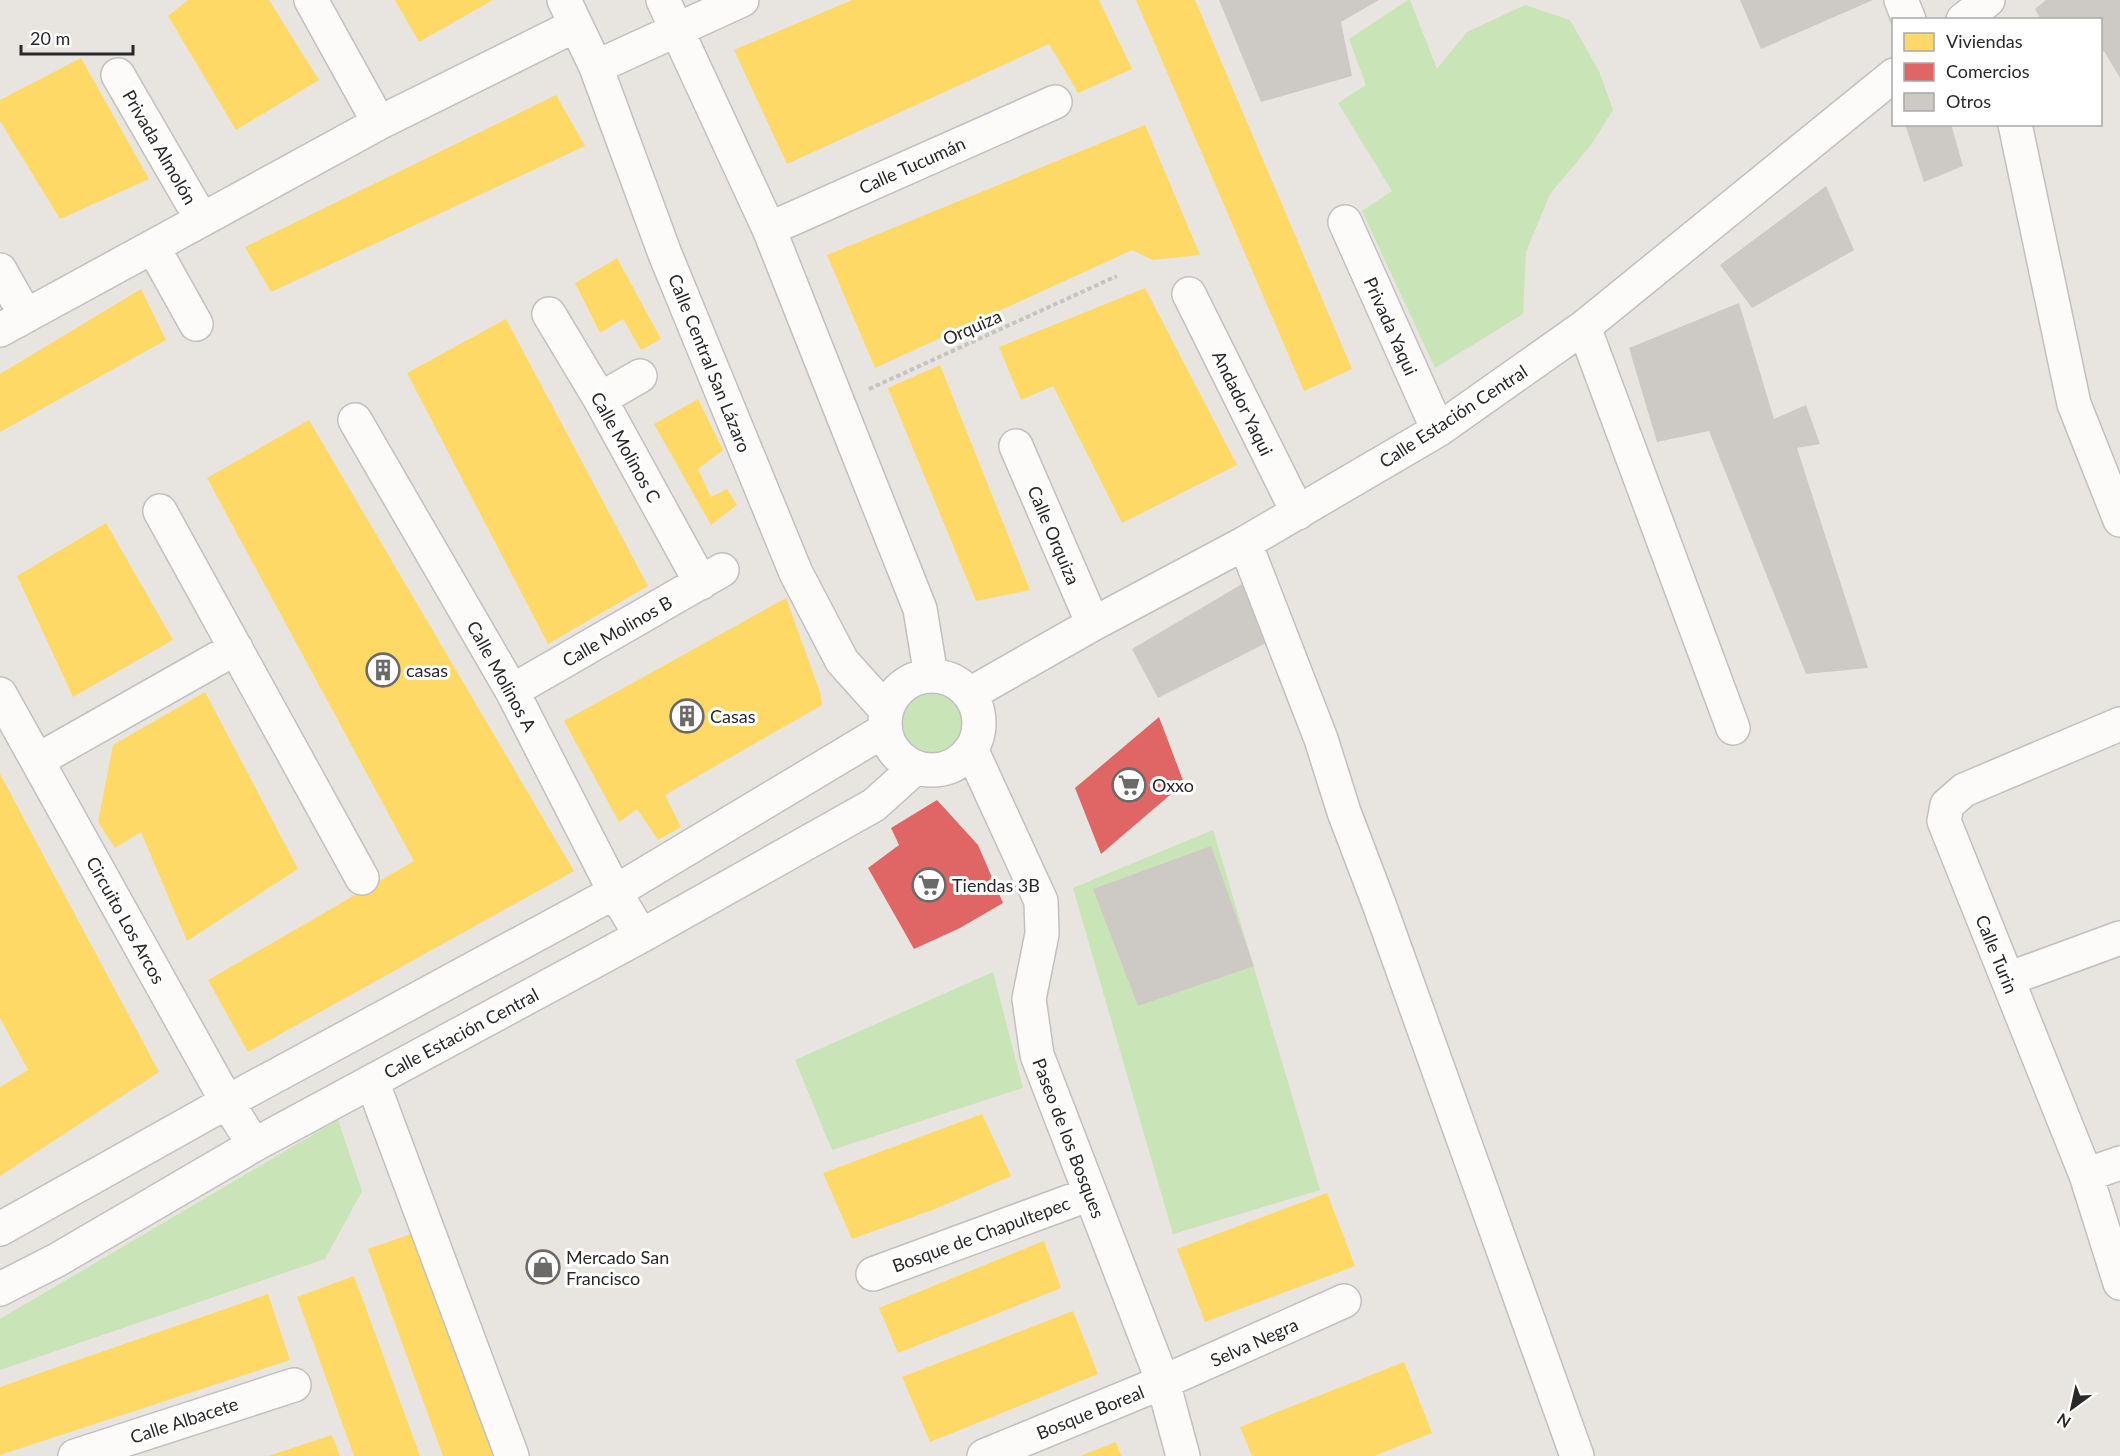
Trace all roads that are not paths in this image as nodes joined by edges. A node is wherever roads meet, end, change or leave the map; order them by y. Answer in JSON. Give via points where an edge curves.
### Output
{"nodes":[{"id":1,"x":311,"y":0,"type":"edge"},
{"id":2,"x":663,"y":0,"type":"edge"},
{"id":3,"x":742,"y":0,"type":"edge"},
{"id":4,"x":1901,"y":0,"type":"edge"},
{"id":5,"x":1989,"y":0,"type":"edge"},
{"id":6,"x":570,"y":13,"type":"edge"},
{"id":7,"x":1908,"y":18,"type":"edge"},
{"id":8,"x":1966,"y":18,"type":"edge"},
{"id":9,"x":1993,"y":18,"type":"edge"},
{"id":10,"x":677,"y":29,"type":"junction"},
{"id":11,"x":596,"y":67,"type":"junction"},
{"id":12,"x":118,"y":75,"type":"dead end"},
{"id":13,"x":1892,"y":76,"type":"edge"},
{"id":14,"x":1055,"y":102,"type":"dead end"},
{"id":15,"x":380,"y":123,"type":"junction"},
{"id":16,"x":2014,"y":126,"type":"edge"},
{"id":17,"x":202,"y":220,"type":"junction"},
{"id":18,"x":1345,"y":222,"type":"dead end"},
{"id":19,"x":769,"y":229,"type":"junction"},
{"id":20,"x":153,"y":247,"type":"junction"},
{"id":21,"x":0,"y":270,"type":"edge"},
{"id":22,"x":1189,"y":294,"type":"dead end"},
{"id":23,"x":549,"y":314,"type":"dead end"},
{"id":24,"x":13,"y":323,"type":"edge"},
{"id":25,"x":195,"y":324,"type":"dead end"},
{"id":26,"x":1584,"y":327,"type":"junction"},
{"id":27,"x":640,"y":376,"type":"dead end"},
{"id":28,"x":600,"y":399,"type":"junction"},
{"id":29,"x":355,"y":420,"type":"dead end"},
{"id":30,"x":1438,"y":430,"type":"junction"},
{"id":31,"x":1016,"y":446,"type":"dead end"},
{"id":32,"x":160,"y":511,"type":"dead end"},
{"id":33,"x":1298,"y":513,"type":"junction"},
{"id":34,"x":2120,"y":520,"type":"edge"},
{"id":35,"x":1245,"y":543,"type":"junction"},
{"id":36,"x":711,"y":576,"type":"joint"},
{"id":37,"x":1093,"y":624,"type":"junction"},
{"id":38,"x":236,"y":648,"type":"junction"},
{"id":39,"x":931,"y":676,"type":"junction"},
{"id":40,"x":512,"y":691,"type":"junction"},
{"id":41,"x":0,"y":694,"type":"edge"},
{"id":42,"x":970,"y":694,"type":"junction"},
{"id":43,"x":885,"y":720,"type":"junction"},
{"id":44,"x":2120,"y":724,"type":"edge"},
{"id":45,"x":1733,"y":728,"type":"dead end"},
{"id":46,"x":972,"y":751,"type":"junction"},
{"id":47,"x":38,"y":760,"type":"junction"},
{"id":48,"x":915,"y":768,"type":"junction"},
{"id":49,"x":362,"y":878,"type":"dead end"},
{"id":50,"x":615,"y":892,"type":"junction"},
{"id":51,"x":641,"y":936,"type":"junction"},
{"id":52,"x":2120,"y":938,"type":"edge"},
{"id":53,"x":2008,"y":979,"type":"junction"},
{"id":54,"x":372,"y":1081,"type":"junction"},
{"id":55,"x":227,"y":1102,"type":"junction"},
{"id":56,"x":254,"y":1145,"type":"junction"},
{"id":57,"x":2120,"y":1163,"type":"edge"},
{"id":58,"x":2086,"y":1175,"type":"junction"},
{"id":59,"x":1090,"y":1194,"type":"junction"},
{"id":60,"x":0,"y":1229,"type":"edge"},
{"id":61,"x":873,"y":1274,"type":"dead end"},
{"id":62,"x":2120,"y":1283,"type":"edge"},
{"id":63,"x":0,"y":1289,"type":"edge"},
{"id":64,"x":1344,"y":1301,"type":"dead end"},
{"id":65,"x":1163,"y":1382,"type":"junction"},
{"id":66,"x":294,"y":1385,"type":"dead end"},
{"id":67,"x":75,"y":1456,"type":"edge"},
{"id":68,"x":512,"y":1456,"type":"edge"},
{"id":69,"x":984,"y":1456,"type":"edge"},
{"id":70,"x":1183,"y":1456,"type":"edge"},
{"id":71,"x":1576,"y":1456,"type":"edge"}],
"edges":[{"from":1,"to":15,"type":"street"},
{"from":2,"to":10,"type":"street"},
{"from":3,"to":10,"type":"street"},
{"from":4,"to":7,"type":"street"},
{"from":5,"to":8,"type":"street"},
{"from":5,"to":9,"type":"street"},
{"from":6,"to":11,"type":"street","name":"Calle Central San Lázaro"},
{"from":6,"to":15,"type":"street"},
{"from":10,"to":11,"type":"street"},
{"from":10,"to":19,"type":"street"},
{"from":11,"to":43,"type":"street","name":"Calle Central San Lázaro","via":[[665,254],[796,573],[842,661]]},
{"from":12,"to":17,"type":"street","name":"Privada Almolón"},
{"from":13,"to":26,"type":"street","name":"Calle Estación Central"},
{"from":14,"to":19,"type":"street","name":"Calle Tucumán"},
{"from":15,"to":17,"type":"street"},
{"from":16,"to":34,"type":"street","via":[[2074,404]]},
{"from":17,"to":20,"type":"street"},
{"from":18,"to":30,"type":"street","name":"Privada Yaqui"},
{"from":19,"to":39,"type":"street","via":[[920,609]]},
{"from":20,"to":24,"type":"street"},
{"from":20,"to":25,"type":"street"},
{"from":21,"to":24,"type":"street"},
{"from":22,"to":33,"type":"street","name":"Andador Yaqui"},
{"from":23,"to":28,"type":"street","name":"Calle Molinos C"},
{"from":26,"to":30,"type":"street","name":"Calle Estación Central"},
{"from":26,"to":45,"type":"street"},
{"from":27,"to":28,"type":"street"},
{"from":28,"to":36,"type":"street","name":"Calle Molinos C"},
{"from":29,"to":40,"type":"street","name":"Calle Molinos A"},
{"from":30,"to":33,"type":"street","name":"Calle Estación Central"},
{"from":31,"to":37,"type":"street","name":"Calle Orquiza"},
{"from":32,"to":38,"type":"street"},
{"from":33,"to":35,"type":"street","name":"Calle Estación Central"},
{"from":35,"to":37,"type":"street","name":"Calle Estación Central"},
{"from":35,"to":71,"type":"street","via":[[1321,739]]},
{"from":36,"to":40,"type":"street","name":"Calle Molinos B"},
{"from":37,"to":42,"type":"street","name":"Calle Estación Central"},
{"from":38,"to":47,"type":"street"},
{"from":38,"to":49,"type":"street"},
{"from":39,"to":42,"type":"street","via":[[952,681]]},
{"from":39,"to":43,"type":"street","via":[[912,680],[896,692]]},
{"from":40,"to":50,"type":"street","name":"Calle Molinos A"},
{"from":41,"to":47,"type":"street","name":"Circuito Los Arcos"},
{"from":42,"to":46,"type":"street","via":[[979,713],[980,732]]},
{"from":43,"to":48,"type":"street","via":[[894,753]]},
{"from":43,"to":50,"type":"street"},
{"from":44,"to":53,"type":"street","name":"Calle Turin","via":[[1964,790],[1947,805],[1944,821]]},
{"from":46,"to":48,"type":"street","via":[[956,766],[936,772]]},
{"from":46,"to":59,"type":"street","name":"Paseo de los Bosques","via":[[1041,901],[1042,934],[1029,999],[1037,1055]]},
{"from":47,"to":55,"type":"street","name":"Circuito Los Arcos"},
{"from":48,"to":51,"type":"street","name":"Calle Estación Central","via":[[874,805]]},
{"from":50,"to":51,"type":"street","name":"Calle Molinos A"},
{"from":50,"to":55,"type":"street"},
{"from":51,"to":54,"type":"street","name":"Calle Estación Central"},
{"from":52,"to":53,"type":"street"},
{"from":53,"to":58,"type":"street","name":"Calle Turin"},
{"from":54,"to":56,"type":"street","name":"Calle Estación Central"},
{"from":54,"to":68,"type":"street"},
{"from":55,"to":56,"type":"street","name":"Circuito Los Arcos"},
{"from":55,"to":60,"type":"street"},
{"from":56,"to":63,"type":"street","name":"Calle Estación Central"},
{"from":57,"to":58,"type":"street"},
{"from":58,"to":62,"type":"street","name":"Calle Turin"},
{"from":59,"to":61,"type":"street","name":"Bosque de Chapultepec"},
{"from":59,"to":65,"type":"street","name":"Paseo de los Bosques"},
{"from":64,"to":65,"type":"street","name":"Selva Negra"},
{"from":65,"to":69,"type":"street","name":"Bosque Boreal"},
{"from":65,"to":70,"type":"street","name":"Paseo de los Bosques"},
{"from":66,"to":67,"type":"street","name":"Calle Albacete"}]}
